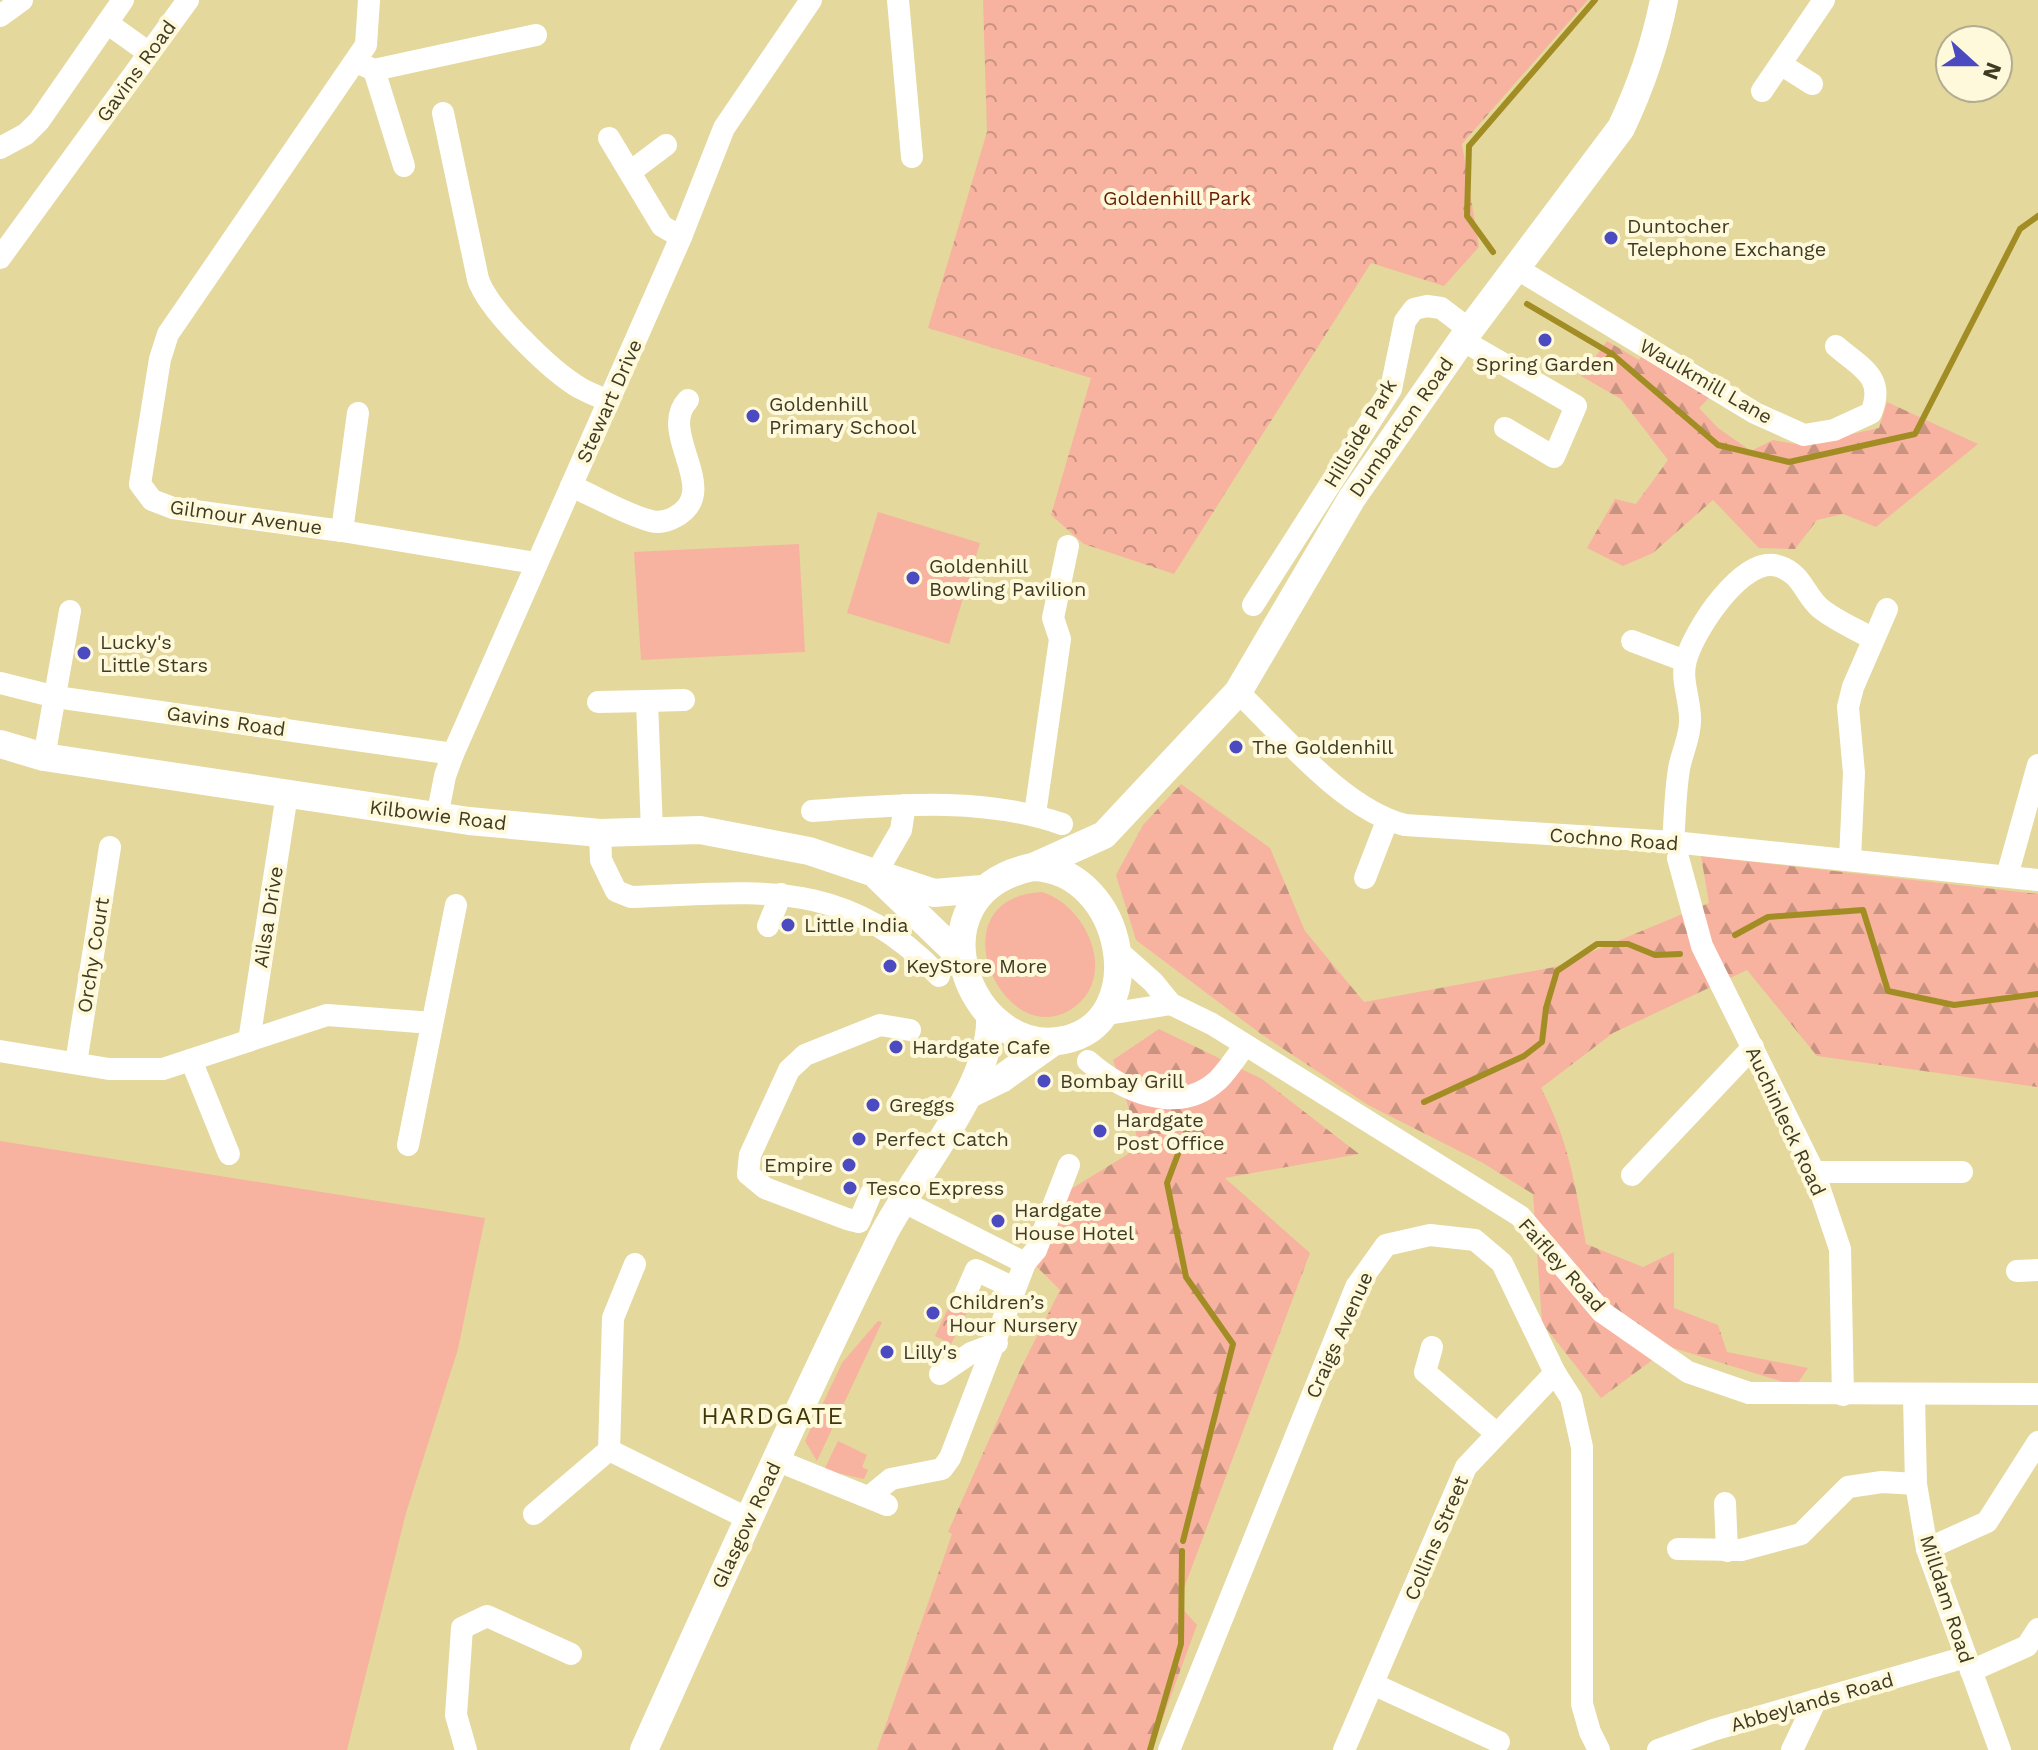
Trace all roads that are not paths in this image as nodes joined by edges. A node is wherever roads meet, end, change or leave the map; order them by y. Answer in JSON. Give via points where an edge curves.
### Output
{"nodes":[{"id":1,"x":22,"y":0,"type":"edge"},
{"id":2,"x":123,"y":0,"type":"edge"},
{"id":3,"x":188,"y":0,"type":"edge"},
{"id":4,"x":369,"y":0,"type":"edge"},
{"id":5,"x":811,"y":0,"type":"edge"},
{"id":6,"x":898,"y":0,"type":"edge"},
{"id":7,"x":1664,"y":0,"type":"edge"},
{"id":8,"x":1824,"y":0,"type":"edge"},
{"id":9,"x":0,"y":16,"type":"edge"},
{"id":10,"x":107,"y":23,"type":"junction"},
{"id":11,"x":536,"y":35,"type":"dead end"},
{"id":12,"x":149,"y":53,"type":"junction"},
{"id":13,"x":1782,"y":65,"type":"junction"},
{"id":14,"x":358,"y":70,"type":"junction"},
{"id":15,"x":1812,"y":84,"type":"dead end"},
{"id":16,"x":1762,"y":91,"type":"dead end"},
{"id":17,"x":443,"y":113,"type":"dead end"},
{"id":18,"x":609,"y":138,"type":"dead end"},
{"id":19,"x":666,"y":145,"type":"dead end"},
{"id":20,"x":0,"y":148,"type":"edge"},
{"id":21,"x":912,"y":157,"type":"dead end"},
{"id":22,"x":404,"y":166,"type":"dead end"},
{"id":23,"x":630,"y":172,"type":"junction"},
{"id":24,"x":681,"y":237,"type":"junction"},
{"id":25,"x":0,"y":258,"type":"edge"},
{"id":26,"x":1516,"y":268,"type":"junction"},
{"id":27,"x":1466,"y":335,"type":"junction"},
{"id":28,"x":1836,"y":346,"type":"dead end"},
{"id":29,"x":688,"y":400,"type":"dead end"},
{"id":30,"x":609,"y":401,"type":"junction"},
{"id":31,"x":358,"y":413,"type":"dead end"},
{"id":32,"x":1505,"y":428,"type":"dead end"},
{"id":33,"x":571,"y":486,"type":"junction"},
{"id":34,"x":342,"y":531,"type":"junction"},
{"id":35,"x":1068,"y":546,"type":"dead end"},
{"id":36,"x":535,"y":563,"type":"junction"},
{"id":37,"x":1253,"y":605,"type":"dead end"},
{"id":38,"x":1887,"y":609,"type":"dead end"},
{"id":39,"x":70,"y":611,"type":"dead end"},
{"id":40,"x":1873,"y":639,"type":"junction"},
{"id":41,"x":1632,"y":641,"type":"dead end"},
{"id":42,"x":1685,"y":661,"type":"junction"},
{"id":43,"x":0,"y":683,"type":"edge"},
{"id":44,"x":1238,"y":692,"type":"junction"},
{"id":45,"x":56,"y":697,"type":"junction"},
{"id":46,"x":684,"y":700,"type":"dead end"},
{"id":47,"x":647,"y":701,"type":"junction"},
{"id":48,"x":598,"y":702,"type":"dead end"},
{"id":49,"x":0,"y":744,"type":"edge"},
{"id":50,"x":453,"y":754,"type":"junction"},
{"id":51,"x":44,"y":757,"type":"junction"},
{"id":52,"x":2038,"y":765,"type":"edge"},
{"id":53,"x":287,"y":794,"type":"junction"},
{"id":54,"x":905,"y":805,"type":"junction"},
{"id":55,"x":812,"y":811,"type":"dead end"},
{"id":56,"x":1035,"y":814,"type":"junction"},
{"id":57,"x":437,"y":817,"type":"junction"},
{"id":58,"x":1387,"y":821,"type":"junction"},
{"id":59,"x":1062,"y":824,"type":"dead end"},
{"id":60,"x":652,"y":831,"type":"junction"},
{"id":61,"x":600,"y":833,"type":"junction"},
{"id":62,"x":1104,"y":835,"type":"junction"},
{"id":63,"x":110,"y":847,"type":"dead end"},
{"id":64,"x":1675,"y":850,"type":"junction"},
{"id":65,"x":1850,"y":859,"type":"junction"},
{"id":66,"x":1033,"y":867,"type":"junction"},
{"id":67,"x":875,"y":875,"type":"junction"},
{"id":68,"x":2007,"y":876,"type":"junction"},
{"id":69,"x":1365,"y":878,"type":"dead end"},
{"id":70,"x":2038,"y":880,"type":"edge"},
{"id":71,"x":1085,"y":888,"type":"junction"},
{"id":72,"x":982,"y":889,"type":"junction"},
{"id":73,"x":781,"y":894,"type":"junction"},
{"id":74,"x":456,"y":905,"type":"dead end"},
{"id":75,"x":768,"y":926,"type":"dead end"},
{"id":76,"x":1118,"y":951,"type":"junction"},
{"id":77,"x":961,"y":957,"type":"junction"},
{"id":78,"x":939,"y":976,"type":"dead end"},
{"id":79,"x":1171,"y":1004,"type":"junction"},
{"id":80,"x":1101,"y":1015,"type":"junction"},
{"id":81,"x":990,"y":1017,"type":"junction"},
{"id":82,"x":432,"y":1023,"type":"junction"},
{"id":83,"x":910,"y":1030,"type":"dead end"},
{"id":84,"x":249,"y":1041,"type":"junction"},
{"id":85,"x":1053,"y":1042,"type":"junction"},
{"id":86,"x":1245,"y":1045,"type":"junction"},
{"id":87,"x":1753,"y":1047,"type":"junction"},
{"id":88,"x":0,"y":1051,"type":"edge"},
{"id":89,"x":191,"y":1060,"type":"junction"},
{"id":90,"x":1088,"y":1061,"type":"dead end"},
{"id":91,"x":76,"y":1063,"type":"junction"},
{"id":92,"x":970,"y":1094,"type":"junction"},
{"id":93,"x":408,"y":1145,"type":"dead end"},
{"id":94,"x":229,"y":1154,"type":"dead end"},
{"id":95,"x":1069,"y":1165,"type":"dead end"},
{"id":96,"x":1814,"y":1172,"type":"junction"},
{"id":97,"x":1962,"y":1172,"type":"dead end"},
{"id":98,"x":1632,"y":1175,"type":"dead end"},
{"id":99,"x":871,"y":1193,"type":"dead end"},
{"id":100,"x":902,"y":1201,"type":"junction"},
{"id":101,"x":872,"y":1228,"type":"junction"},
{"id":102,"x":1025,"y":1263,"type":"junction"},
{"id":103,"x":635,"y":1264,"type":"dead end"},
{"id":104,"x":1014,"y":1288,"type":"junction"},
{"id":105,"x":965,"y":1295,"type":"dead end"},
{"id":106,"x":997,"y":1343,"type":"junction"},
{"id":107,"x":1432,"y":1347,"type":"dead end"},
{"id":108,"x":1555,"y":1373,"type":"junction"},
{"id":109,"x":940,"y":1374,"type":"dead end"},
{"id":110,"x":2038,"y":1394,"type":"edge"},
{"id":111,"x":1843,"y":1395,"type":"junction"},
{"id":112,"x":1914,"y":1396,"type":"junction"},
{"id":113,"x":1497,"y":1434,"type":"junction"},
{"id":114,"x":2038,"y":1442,"type":"edge"},
{"id":115,"x":609,"y":1450,"type":"junction"},
{"id":116,"x":776,"y":1460,"type":"junction"},
{"id":117,"x":1916,"y":1484,"type":"junction"},
{"id":118,"x":1725,"y":1503,"type":"dead end"},
{"id":119,"x":534,"y":1514,"type":"dead end"},
{"id":120,"x":749,"y":1519,"type":"junction"},
{"id":121,"x":1678,"y":1549,"type":"dead end"},
{"id":122,"x":1927,"y":1549,"type":"junction"},
{"id":123,"x":1727,"y":1551,"type":"junction"},
{"id":124,"x":2038,"y":1629,"type":"edge"},
{"id":125,"x":571,"y":1654,"type":"dead end"},
{"id":126,"x":1969,"y":1664,"type":"junction"},
{"id":127,"x":1373,"y":1684,"type":"junction"},
{"id":128,"x":1816,"y":1700,"type":"junction"},
{"id":129,"x":1715,"y":1740,"type":"edge"},
{"id":130,"x":1499,"y":1742,"type":"dead end"},
{"id":131,"x":1177,"y":1747,"type":"edge"},
{"id":132,"x":466,"y":1750,"type":"edge"},
{"id":133,"x":644,"y":1750,"type":"edge"},
{"id":134,"x":1344,"y":1750,"type":"edge"},
{"id":135,"x":1599,"y":1750,"type":"edge"},
{"id":136,"x":1658,"y":1750,"type":"edge"},
{"id":137,"x":1792,"y":1750,"type":"edge"},
{"id":138,"x":2000,"y":1750,"type":"edge"}],
"edges":[{"from":1,"to":9,"type":"street"},
{"from":2,"to":10,"type":"street"},
{"from":3,"to":12,"type":"street","name":"Gavins Road"},
{"from":4,"to":14,"type":"street","name":"Gilmour Avenue","via":[[369,36]]},
{"from":5,"to":24,"type":"street","name":"Stewart Drive","via":[[724,128]]},
{"from":6,"to":21,"type":"street"},
{"from":7,"to":26,"type":"main road","name":"Dumbarton Road","via":[[1652,54],[1621,128]]},
{"from":8,"to":13,"type":"street"},
{"from":10,"to":12,"type":"street"},
{"from":10,"to":20,"type":"street","via":[[39,121]]},
{"from":11,"to":14,"type":"street"},
{"from":12,"to":25,"type":"street","name":"Gavins Road"},
{"from":13,"to":15,"type":"street"},
{"from":13,"to":16,"type":"street"},
{"from":14,"to":22,"type":"street"},
{"from":14,"to":34,"type":"street","name":"Gilmour Avenue","via":[[168,334],[139,473],[145,493],[162,505]]},
{"from":17,"to":30,"type":"street","via":[[486,297],[557,371]]},
{"from":18,"to":23,"type":"street"},
{"from":19,"to":23,"type":"street"},
{"from":23,"to":24,"type":"street","via":[[662,226]]},
{"from":24,"to":30,"type":"street","name":"Stewart Drive"},
{"from":26,"to":27,"type":"main road","name":"Dumbarton Road"},
{"from":26,"to":28,"type":"street","name":"Waulkmill Lane","via":[[1755,413],[1804,435],[1834,430],[1871,413],[1878,396],[1875,380]]},
{"from":27,"to":32,"type":"street","via":[[1576,406],[1554,457]]},
{"from":27,"to":37,"type":"street","name":"Hillside Park","via":[[1441,308],[1414,309],[1405,321],[1391,389]]},
{"from":27,"to":44,"type":"main road","name":"Dumbarton Road","via":[[1352,498]]},
{"from":29,"to":33,"type":"street","via":[[677,422],[694,484],[685,511],[651,522]]},
{"from":30,"to":33,"type":"street","name":"Stewart Drive"},
{"from":31,"to":34,"type":"street"},
{"from":33,"to":36,"type":"street","name":"Stewart Drive"},
{"from":34,"to":36,"type":"street","name":"Gilmour Avenue"},
{"from":35,"to":56,"type":"street","via":[[1053,618],[1060,639]]},
{"from":36,"to":50,"type":"street","name":"Stewart Drive"},
{"from":38,"to":40,"type":"street"},
{"from":39,"to":45,"type":"street"},
{"from":40,"to":42,"type":"street","via":[[1822,610],[1790,571],[1762,564],[1729,589]]},
{"from":40,"to":65,"type":"street","via":[[1848,707],[1854,773]]},
{"from":41,"to":42,"type":"street"},
{"from":42,"to":64,"type":"street","via":[[1689,737],[1680,763]]},
{"from":43,"to":45,"type":"street","name":"Gavins Road"},
{"from":44,"to":58,"type":"street","name":"Cochno Road","via":[[1347,794]]},
{"from":44,"to":62,"type":"main road","name":"Dumbarton Road"},
{"from":45,"to":50,"type":"street","name":"Gavins Road"},
{"from":45,"to":51,"type":"street"},
{"from":46,"to":47,"type":"street"},
{"from":47,"to":48,"type":"street"},
{"from":47,"to":60,"type":"street"},
{"from":49,"to":51,"type":"main road","name":"Kilbowie Road"},
{"from":50,"to":57,"type":"street","name":"Stewart Drive"},
{"from":51,"to":53,"type":"main road","name":"Kilbowie Road"},
{"from":52,"to":68,"type":"street"},
{"from":53,"to":57,"type":"main road","name":"Kilbowie Road"},
{"from":53,"to":84,"type":"street","name":"Ailsa Drive"},
{"from":54,"to":55,"type":"street"},
{"from":54,"to":56,"type":"street","via":[[967,805]]},
{"from":54,"to":67,"type":"street","via":[[897,840]]},
{"from":56,"to":59,"type":"street"},
{"from":57,"to":61,"type":"main road","name":"Kilbowie Road"},
{"from":58,"to":64,"type":"street","name":"Cochno Road"},
{"from":58,"to":69,"type":"street"},
{"from":60,"to":61,"type":"main road","name":"Kilbowie Road"},
{"from":60,"to":67,"type":"main road","name":"Kilbowie Road","via":[[700,830],[747,837],[809,851]]},
{"from":61,"to":73,"type":"street","via":[[601,860],[616,891],[631,897]]},
{"from":62,"to":66,"type":"main road"},
{"from":62,"to":71,"type":"main road"},
{"from":63,"to":91,"type":"street","name":"Orchy Court"},
{"from":64,"to":65,"type":"street","name":"Cochno Road"},
{"from":64,"to":87,"type":"street","name":"Auchinleck Road","via":[[1702,946]]},
{"from":65,"to":68,"type":"street","name":"Cochno Road"},
{"from":66,"to":71,"type":"main road","via":[[1064,873]]},
{"from":66,"to":72,"type":"main road"},
{"from":67,"to":72,"type":"main road","name":"Kilbowie Road","via":[[934,893]]},
{"from":67,"to":77,"type":"main road","name":"Kilbowie Road"},
{"from":68,"to":70,"type":"street","name":"Cochno Road"},
{"from":71,"to":76,"type":"main road","via":[[1108,920]]},
{"from":72,"to":77,"type":"main road","via":[[964,919]]},
{"from":73,"to":75,"type":"street"},
{"from":73,"to":78,"type":"street","via":[[871,919],[915,950]]},
{"from":74,"to":82,"type":"street"},
{"from":76,"to":79,"type":"street","name":"Faifley Road"},
{"from":76,"to":80,"type":"main road","via":[[1116,986]]},
{"from":77,"to":81,"type":"main road"},
{"from":79,"to":80,"type":"street"},
{"from":79,"to":86,"type":"street","name":"Faifley Road"},
{"from":80,"to":85,"type":"main road","via":[[1083,1033]]},
{"from":81,"to":85,"type":"main road","via":[[1013,1032]]},
{"from":81,"to":92,"type":"main road","name":"Glasgow Road","via":[[988,1046]]},
{"from":82,"to":84,"type":"street","via":[[327,1015]]},
{"from":82,"to":93,"type":"street"},
{"from":83,"to":101,"type":"street","via":[[880,1025],[805,1055],[789,1070],[750,1155],[748,1174],[765,1188]]},
{"from":84,"to":89,"type":"street"},
{"from":85,"to":92,"type":"main road"},
{"from":86,"to":90,"type":"street","via":[[1217,1081],[1186,1097],[1143,1095],[1113,1083]]},
{"from":86,"to":111,"type":"street","name":"Faifley Road","via":[[1520,1216],[1602,1312],[1688,1372],[1749,1393]]},
{"from":87,"to":96,"type":"street","name":"Auchinleck Road"},
{"from":87,"to":98,"type":"street"},
{"from":88,"to":91,"type":"street"},
{"from":89,"to":91,"type":"street","via":[[163,1069]]},
{"from":89,"to":94,"type":"street"},
{"from":92,"to":100,"type":"main road","name":"Glasgow Road"},
{"from":95,"to":102,"type":"street","via":[[1036,1250]]},
{"from":96,"to":97,"type":"street"},
{"from":96,"to":111,"type":"street","name":"Auchinleck Road","via":[[1840,1249]]},
{"from":99,"to":101,"type":"street"},
{"from":100,"to":101,"type":"main road","name":"Glasgow Road"},
{"from":100,"to":102,"type":"street"},
{"from":101,"to":116,"type":"main road","name":"Glasgow Road"},
{"from":102,"to":104,"type":"street"},
{"from":103,"to":115,"type":"street","via":[[613,1318]]},
{"from":104,"to":105,"type":"street","via":[[976,1270]]},
{"from":104,"to":106,"type":"street"},
{"from":106,"to":109,"type":"street"},
{"from":106,"to":116,"type":"street","via":[[942,1469],[891,1479],[878,1501]]},
{"from":107,"to":113,"type":"street","via":[[1425,1372]]},
{"from":108,"to":113,"type":"street","name":"Collins Street"},
{"from":108,"to":131,"type":"street","name":"Craigs Avenue","via":[[1502,1263],[1475,1240],[1430,1235],[1386,1245],[1356,1287]]},
{"from":108,"to":135,"type":"street","name":"Craigs Avenue","via":[[1571,1398],[1582,1447],[1582,1704]]},
{"from":110,"to":112,"type":"street","name":"Faifley Road"},
{"from":111,"to":112,"type":"street","name":"Faifley Road"},
{"from":112,"to":117,"type":"street","name":"Milldam Road"},
{"from":113,"to":127,"type":"street","name":"Collins Street","via":[[1466,1467]]},
{"from":114,"to":122,"type":"street","via":[[1987,1522]]},
{"from":115,"to":119,"type":"street"},
{"from":115,"to":120,"type":"street"},
{"from":116,"to":120,"type":"main road","name":"Glasgow Road"},
{"from":117,"to":122,"type":"street","name":"Milldam Road"},
{"from":117,"to":123,"type":"street","via":[[1848,1487],[1801,1534]]},
{"from":118,"to":123,"type":"street"},
{"from":120,"to":133,"type":"main road","name":"Glasgow Road"},
{"from":121,"to":123,"type":"street"},
{"from":122,"to":126,"type":"street","name":"Milldam Road"},
{"from":124,"to":126,"type":"street","name":"Abbeylands Road","via":[[2027,1646]]},
{"from":125,"to":132,"type":"street","via":[[487,1616],[462,1628],[456,1715]]},
{"from":126,"to":128,"type":"street","name":"Abbeylands Road"},
{"from":126,"to":138,"type":"street","name":"Milldam Road"},
{"from":127,"to":130,"type":"street"},
{"from":127,"to":134,"type":"street","name":"Collins Street"},
{"from":128,"to":129,"type":"street","name":"Abbeylands Road"},
{"from":128,"to":137,"type":"street"},
{"from":129,"to":136,"type":"street","name":"Abbeylands Road"}]}
